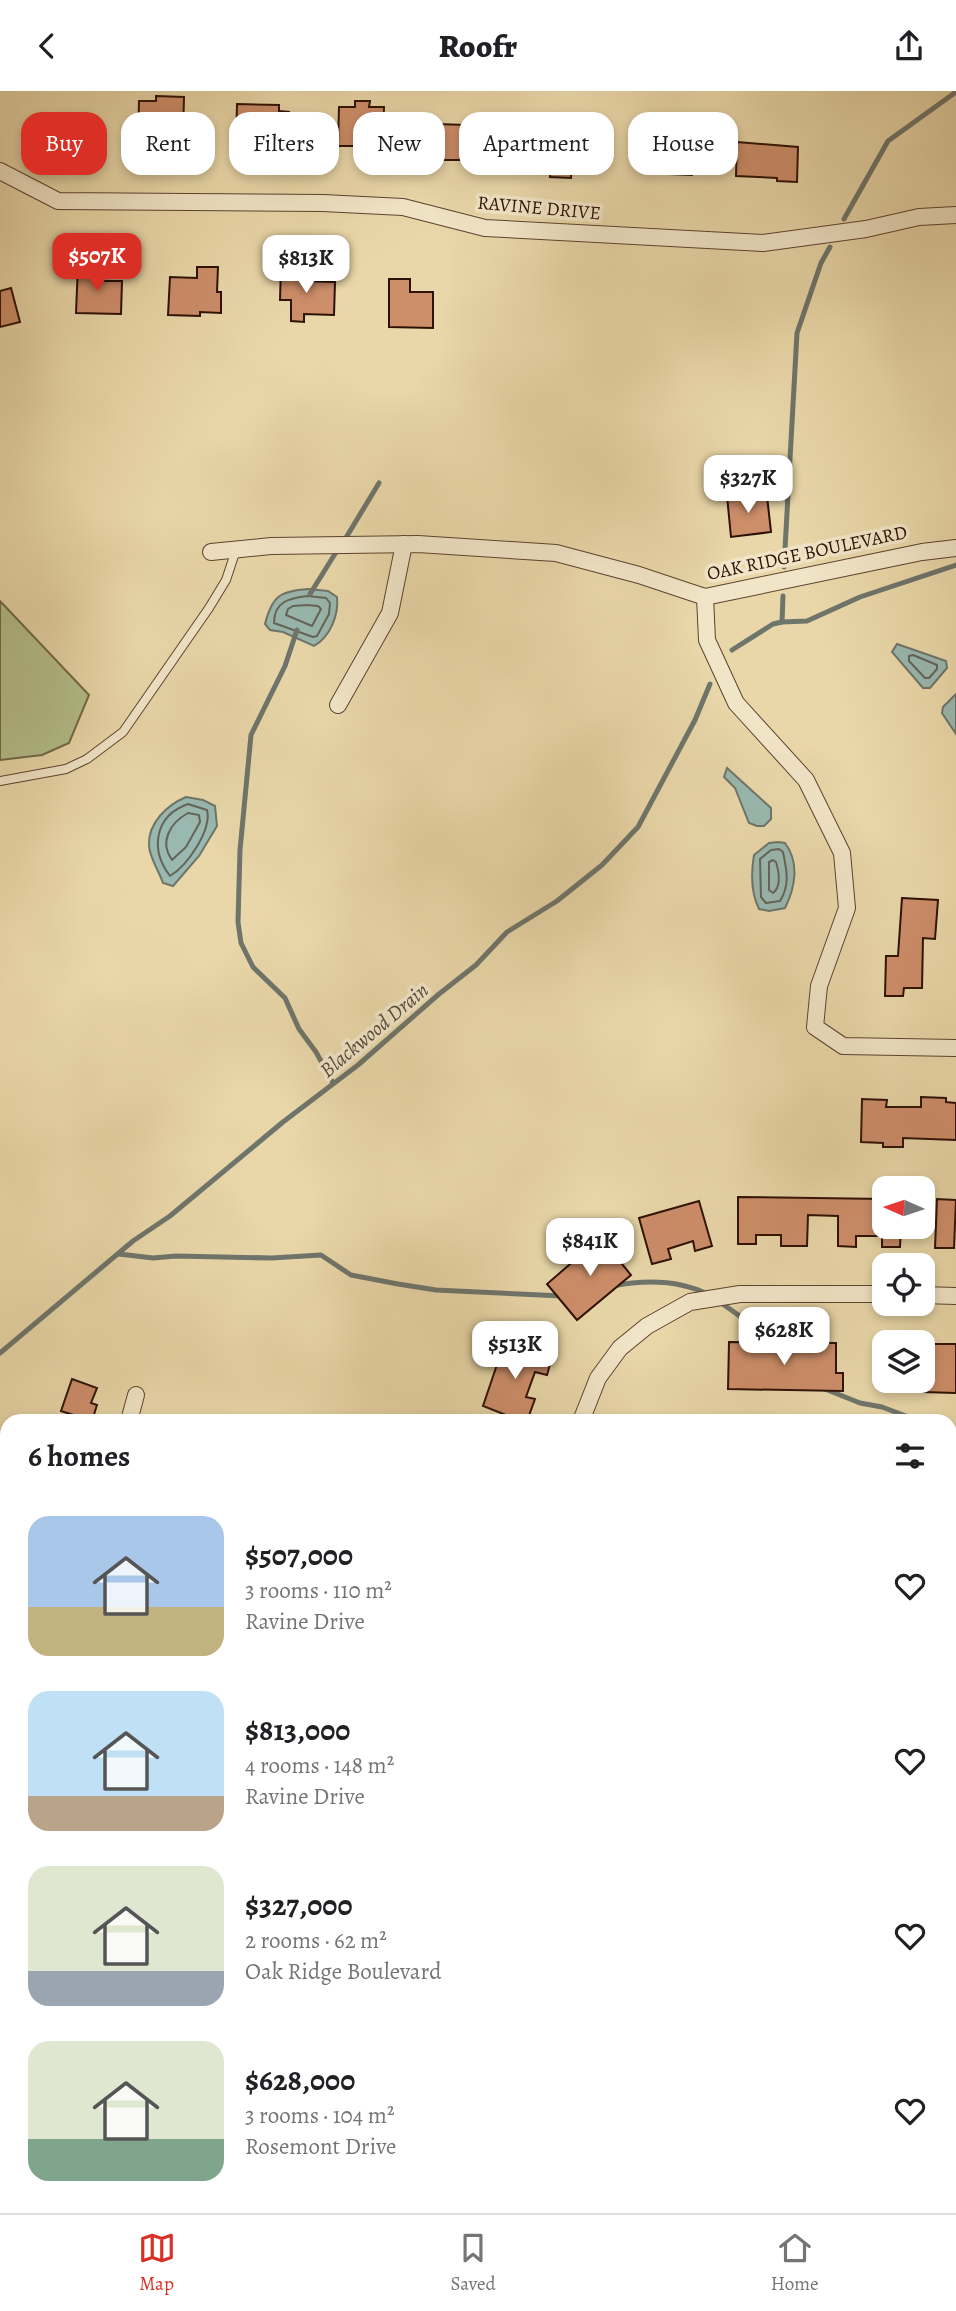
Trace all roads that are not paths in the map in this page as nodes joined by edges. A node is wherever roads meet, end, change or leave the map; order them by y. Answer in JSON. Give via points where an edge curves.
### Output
{"nodes":[{"id":1,"x":0,"y":171,"type":"edge"},
{"id":2,"x":956,"y":215,"type":"edge"},
{"id":3,"x":404,"y":544,"type":"junction"},
{"id":4,"x":956,"y":548,"type":"edge"},
{"id":5,"x":236,"y":549,"type":"junction"},
{"id":6,"x":211,"y":552,"type":"dead end"},
{"id":7,"x":705,"y":597,"type":"junction"},
{"id":8,"x":338,"y":705,"type":"dead end"},
{"id":9,"x":0,"y":781,"type":"edge"},
{"id":10,"x":956,"y":1048,"type":"edge"},
{"id":11,"x":872,"y":1294,"type":"edge"},
{"id":12,"x":935,"y":1295,"type":"edge"},
{"id":13,"x":956,"y":1296,"type":"edge"},
{"id":14,"x":136,"y":1395,"type":"dead end"},
{"id":15,"x":131,"y":1414,"type":"edge"},
{"id":16,"x":584,"y":1414,"type":"edge"}],
"edges":[{"from":1,"to":2,"type":"street","name":"RAVINE DRIVE","via":[[58,201],[395,207],[485,228],[762,243]]},
{"from":3,"to":5,"type":"street","name":"OAK RIDGE BOULEVARD"},
{"from":3,"to":7,"type":"street","name":"OAK RIDGE BOULEVARD","via":[[556,553]]},
{"from":3,"to":8,"type":"street","via":[[390,613]]},
{"from":4,"to":7,"type":"street","name":"OAK RIDGE BOULEVARD","via":[[922,551]]},
{"from":5,"to":6,"type":"street","name":"OAK RIDGE BOULEVARD"},
{"from":5,"to":9,"type":"lane","via":[[226,580],[209,608],[123,731],[66,769]]},
{"from":7,"to":10,"type":"street","via":[[707,640],[736,703],[806,780],[842,853],[847,908],[819,986],[815,1027],[843,1046]]},
{"from":11,"to":16,"type":"street","via":[[740,1294],[690,1302],[647,1326],[620,1349],[598,1378]]},
{"from":12,"to":13,"type":"street"},
{"from":14,"to":15,"type":"street"}]}
